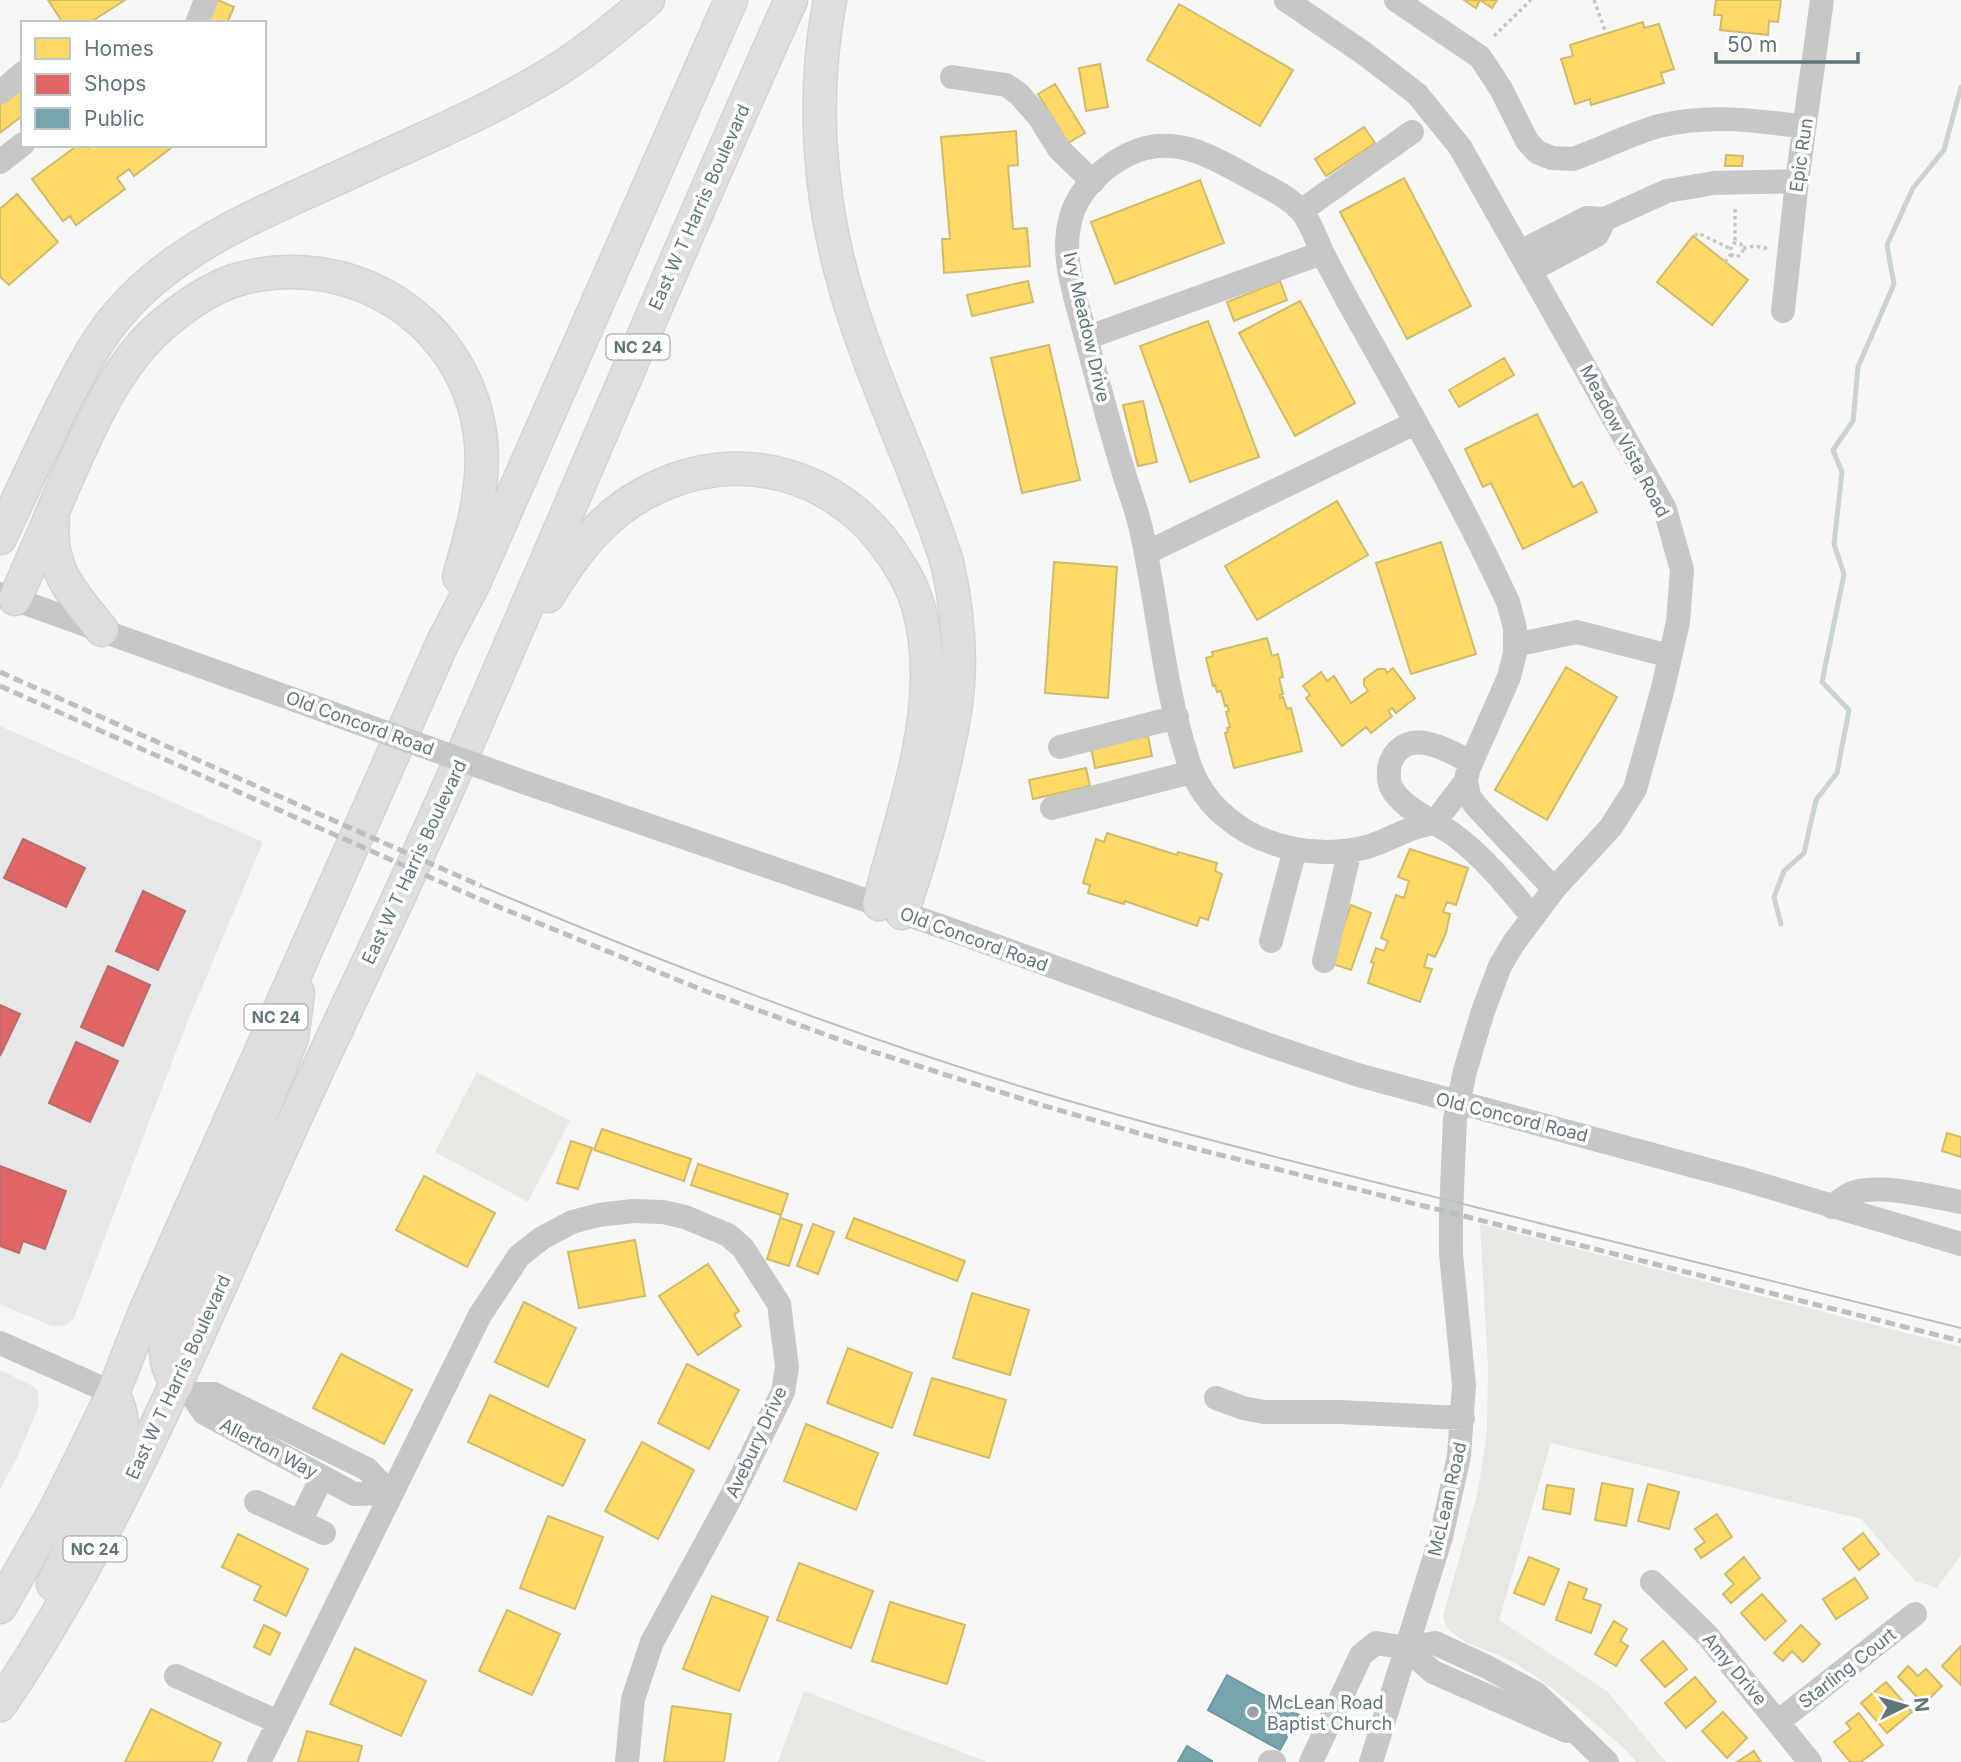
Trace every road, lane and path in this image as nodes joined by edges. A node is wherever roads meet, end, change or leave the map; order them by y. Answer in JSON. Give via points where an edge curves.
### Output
{"nodes":[{"id":1,"x":206,"y":0,"type":"edge"},
{"id":2,"x":648,"y":0,"type":"edge"},
{"id":3,"x":731,"y":0,"type":"edge"},
{"id":4,"x":791,"y":0,"type":"edge"},
{"id":5,"x":830,"y":0,"type":"edge"},
{"id":6,"x":1286,"y":0,"type":"edge"},
{"id":7,"x":1395,"y":0,"type":"edge"},
{"id":8,"x":1531,"y":0,"type":"edge"},
{"id":9,"x":1594,"y":0,"type":"edge"},
{"id":10,"x":1822,"y":0,"type":"edge"},
{"id":11,"x":198,"y":21,"type":"edge"},
{"id":12,"x":1606,"y":33,"type":"dead end"},
{"id":13,"x":1494,"y":36,"type":"dead end"},
{"id":14,"x":21,"y":75,"type":"edge"},
{"id":15,"x":952,"y":77,"type":"dead end"},
{"id":16,"x":0,"y":93,"type":"edge"},
{"id":17,"x":1804,"y":127,"type":"junction"},
{"id":18,"x":1412,"y":132,"type":"dead end"},
{"id":19,"x":21,"y":145,"type":"edge"},
{"id":20,"x":1,"y":160,"type":"edge"},
{"id":21,"x":1797,"y":181,"type":"junction"},
{"id":22,"x":1093,"y":182,"type":"junction"},
{"id":23,"x":1735,"y":209,"type":"dead end"},
{"id":24,"x":1301,"y":211,"type":"junction"},
{"id":25,"x":1695,"y":236,"type":"dead end"},
{"id":26,"x":1735,"y":243,"type":"junction"},
{"id":27,"x":1760,"y":247,"type":"dead end"},
{"id":28,"x":1730,"y":248,"type":"junction"},
{"id":29,"x":1743,"y":248,"type":"junction"},
{"id":30,"x":1322,"y":253,"type":"junction"},
{"id":31,"x":1731,"y":254,"type":"junction"},
{"id":32,"x":1525,"y":261,"type":"junction"},
{"id":33,"x":1725,"y":262,"type":"dead end"},
{"id":34,"x":1783,"y":311,"type":"dead end"},
{"id":35,"x":1086,"y":338,"type":"junction"},
{"id":36,"x":1415,"y":423,"type":"junction"},
{"id":37,"x":55,"y":508,"type":"junction"},
{"id":38,"x":0,"y":538,"type":"edge"},
{"id":39,"x":1146,"y":553,"type":"junction"},
{"id":40,"x":7,"y":597,"type":"edge"},
{"id":41,"x":102,"y":630,"type":"junction"},
{"id":42,"x":443,"y":642,"type":"junction"},
{"id":43,"x":1515,"y":645,"type":"junction"},
{"id":44,"x":1670,"y":656,"type":"junction"},
{"id":45,"x":488,"y":695,"type":"junction"},
{"id":46,"x":1177,"y":717,"type":"junction"},
{"id":47,"x":1060,"y":747,"type":"dead end"},
{"id":48,"x":1192,"y":772,"type":"junction"},
{"id":49,"x":1468,"y":772,"type":"junction"},
{"id":50,"x":1052,"y":808,"type":"dead end"},
{"id":51,"x":1434,"y":823,"type":"junction"},
{"id":52,"x":1295,"y":849,"type":"junction"},
{"id":53,"x":1350,"y":850,"type":"junction"},
{"id":54,"x":1554,"y":889,"type":"junction"},
{"id":55,"x":890,"y":909,"type":"junction"},
{"id":56,"x":1532,"y":916,"type":"junction"},
{"id":57,"x":1271,"y":941,"type":"dead end"},
{"id":58,"x":303,"y":957,"type":"junction"},
{"id":59,"x":1324,"y":961,"type":"dead end"},
{"id":60,"x":1458,"y":1102,"type":"junction"},
{"id":61,"x":1961,"y":1202,"type":"edge"},
{"id":62,"x":1832,"y":1207,"type":"junction"},
{"id":63,"x":1961,"y":1244,"type":"edge"},
{"id":64,"x":0,"y":1343,"type":"edge"},
{"id":65,"x":184,"y":1389,"type":"junction"},
{"id":66,"x":113,"y":1393,"type":"junction"},
{"id":67,"x":1216,"y":1398,"type":"dead end"},
{"id":68,"x":1463,"y":1418,"type":"junction"},
{"id":69,"x":321,"y":1477,"type":"junction"},
{"id":70,"x":390,"y":1493,"type":"junction"},
{"id":71,"x":256,"y":1502,"type":"dead end"},
{"id":72,"x":300,"y":1522,"type":"junction"},
{"id":73,"x":324,"y":1533,"type":"dead end"},
{"id":74,"x":1651,"y":1582,"type":"dead end"},
{"id":75,"x":0,"y":1607,"type":"edge"},
{"id":76,"x":1915,"y":1614,"type":"dead end"},
{"id":77,"x":1406,"y":1648,"type":"junction"},
{"id":78,"x":176,"y":1676,"type":"dead end"},
{"id":79,"x":0,"y":1688,"type":"edge"},
{"id":80,"x":0,"y":1705,"type":"edge"},
{"id":81,"x":1779,"y":1721,"type":"junction"},
{"id":82,"x":278,"y":1722,"type":"junction"},
{"id":83,"x":259,"y":1762,"type":"edge"},
{"id":84,"x":627,"y":1762,"type":"edge"},
{"id":85,"x":1311,"y":1762,"type":"edge"},
{"id":86,"x":1370,"y":1762,"type":"edge"},
{"id":87,"x":1607,"y":1762,"type":"edge"},
{"id":88,"x":1810,"y":1762,"type":"edge"}],
"edges":[{"from":1,"to":11,"type":"street"},
{"from":2,"to":38,"type":"main road","via":[[542,79],[251,218],[210,240],[145,286],[98,341]]},
{"from":3,"to":42,"type":"main road","number":"NC 24","via":[[474,583]]},
{"from":4,"to":45,"type":"main road","name":"East W T Harris Boulevard","number":"NC 24"},
{"from":5,"to":55,"type":"main road","via":[[818,106],[835,245],[860,334],[947,562],[958,626],[958,683],[951,734],[929,832]]},
{"from":6,"to":32,"type":"street","name":"Meadow Vista Road","via":[[1416,94],[1461,147]]},
{"from":7,"to":17,"type":"street","via":[[1480,57],[1502,89],[1527,141],[1544,156],[1573,159],[1660,126],[1702,121],[1739,119]]},
{"from":8,"to":13,"type":"path"},
{"from":9,"to":12,"type":"path"},
{"from":10,"to":17,"type":"street","name":"Epic Run"},
{"from":14,"to":16,"type":"street"},
{"from":15,"to":22,"type":"street","via":[[1006,85],[1019,94],[1059,149]]},
{"from":17,"to":21,"type":"street","name":"Epic Run"},
{"from":18,"to":24,"type":"street"},
{"from":19,"to":20,"type":"street"},
{"from":21,"to":32,"type":"street","via":[[1714,183],[1667,191],[1605,219],[1597,235],[1577,234]]},
{"from":21,"to":34,"type":"street","name":"Epic Run"},
{"from":22,"to":24,"type":"street","name":"Ivy Meadow Drive","via":[[1140,150],[1165,145],[1189,148],[1280,193]]},
{"from":22,"to":35,"type":"street","name":"Ivy Meadow Drive","via":[[1070,218],[1067,244]]},
{"from":23,"to":26,"type":"path"},
{"from":24,"to":30,"type":"street","name":"Ivy Meadow Drive"},
{"from":25,"to":28,"type":"path","via":[[1698,233]]},
{"from":26,"to":28,"type":"path"},
{"from":26,"to":29,"type":"path"},
{"from":27,"to":29,"type":"path"},
{"from":28,"to":31,"type":"path"},
{"from":29,"to":31,"type":"path","via":[[1740,256]]},
{"from":30,"to":35,"type":"street"},
{"from":30,"to":36,"type":"street","name":"Ivy Meadow Drive"},
{"from":31,"to":33,"type":"path"},
{"from":32,"to":44,"type":"street","name":"Meadow Vista Road","via":[[1665,509],[1682,570]]},
{"from":35,"to":39,"type":"street","name":"Ivy Meadow Drive"},
{"from":36,"to":39,"type":"street"},
{"from":36,"to":43,"type":"street","name":"Ivy Meadow Drive","via":[[1504,594],[1515,628]]},
{"from":37,"to":40,"type":"main road"},
{"from":37,"to":41,"type":"main road","via":[[52,534],[60,573]]},
{"from":37,"to":42,"type":"main road","via":[[85,438],[132,357],[181,310],[232,282],[256,276],[301,271],[353,281],[401,305],[436,336],[462,378],[475,412],[481,441],[480,497]]},
{"from":39,"to":46,"type":"street","name":"Ivy Meadow Drive"},
{"from":40,"to":41,"type":"street","name":"Old Concord Road"},
{"from":41,"to":55,"type":"street","name":"Old Concord Road","bridge":true},
{"from":42,"to":58,"type":"main road","number":"NC 24"},
{"from":43,"to":44,"type":"street","via":[[1577,632]]},
{"from":43,"to":49,"type":"street","name":"Ivy Meadow Drive","via":[[1509,677]]},
{"from":44,"to":54,"type":"street","name":"Meadow Vista Road","via":[[1635,789],[1624,811]]},
{"from":45,"to":55,"type":"main road","via":[[510,673],[568,564],[603,522],[624,506],[670,481],[717,471],[769,471],[818,486],[854,510],[885,541],[911,584],[925,640],[925,704]]},
{"from":45,"to":65,"type":"main road","name":"East W T Harris Boulevard","number":"NC 24","via":[[291,1128]]},
{"from":46,"to":47,"type":"street"},
{"from":46,"to":48,"type":"street","name":"Ivy Meadow Drive"},
{"from":48,"to":50,"type":"street"},
{"from":48,"to":52,"type":"street","name":"Ivy Meadow Drive","via":[[1225,817],[1248,832]]},
{"from":49,"to":51,"type":"street"},
{"from":49,"to":51,"type":"street","via":[[1442,747],[1423,742],[1395,752],[1389,784]]},
{"from":49,"to":54,"type":"street","via":[[1469,796],[1476,806]]},
{"from":51,"to":53,"type":"street","name":"Ivy Meadow Drive"},
{"from":51,"to":56,"type":"street","via":[[1487,864]]},
{"from":52,"to":53,"type":"street","name":"Ivy Meadow Drive"},
{"from":52,"to":57,"type":"street"},
{"from":53,"to":59,"type":"street"},
{"from":54,"to":56,"type":"street","name":"Meadow Vista Road"},
{"from":55,"to":60,"type":"street","name":"Old Concord Road","via":[[1302,1056]]},
{"from":56,"to":60,"type":"street","name":"Meadow Vista Road","via":[[1500,966]]},
{"from":58,"to":65,"type":"main road","via":[[292,1038],[167,1336],[168,1370]]},
{"from":58,"to":66,"type":"main road","number":"NC 24"},
{"from":60,"to":62,"type":"street","name":"Old Concord Road"},
{"from":60,"to":68,"type":"street","name":"McLean Road","via":[[1451,1254]]},
{"from":61,"to":62,"type":"street","via":[[1872,1190],[1845,1196]]},
{"from":62,"to":63,"type":"street","name":"Old Concord Road"},
{"from":64,"to":66,"type":"street"},
{"from":65,"to":69,"type":"street","name":"Allerton Way","via":[[204,1413]]},
{"from":65,"to":70,"type":"street","name":"Allerton Way","via":[[214,1394],[366,1469]]},
{"from":65,"to":80,"type":"main road","name":"East W T Harris Boulevard","number":"NC 24","via":[[57,1617]]},
{"from":66,"to":75,"type":"main road","number":"NC 24","via":[[56,1509]]},
{"from":66,"to":79,"type":"main road","via":[[123,1429],[117,1454]]},
{"from":67,"to":68,"type":"street","via":[[1264,1412]]},
{"from":68,"to":77,"type":"street","name":"McLean Road","via":[[1441,1537]]},
{"from":69,"to":70,"type":"street","name":"Allerton Way","via":[[354,1494]]},
{"from":69,"to":72,"type":"street"},
{"from":70,"to":82,"type":"street","name":"Avebury Drive"},
{"from":70,"to":84,"type":"street","name":"Avebury Drive","via":[[480,1315],[519,1256],[542,1238],[599,1214],[663,1212],[728,1235],[743,1248],[779,1304],[786,1367],[783,1392],[732,1497],[652,1642],[633,1699]]},
{"from":71,"to":72,"type":"street"},
{"from":72,"to":73,"type":"street"},
{"from":74,"to":81,"type":"street","name":"Amy Drive","via":[[1707,1634]]},
{"from":76,"to":81,"type":"street","name":"Starling Court"},
{"from":77,"to":85,"type":"street","via":[[1376,1643],[1361,1655]]},
{"from":77,"to":86,"type":"street","name":"McLean Road"},
{"from":77,"to":87,"type":"street","via":[[1435,1643],[1537,1694]]},
{"from":78,"to":82,"type":"street"},
{"from":81,"to":88,"type":"street","name":"Amy Drive"},
{"from":82,"to":83,"type":"street","name":"Avebury Drive"}]}
